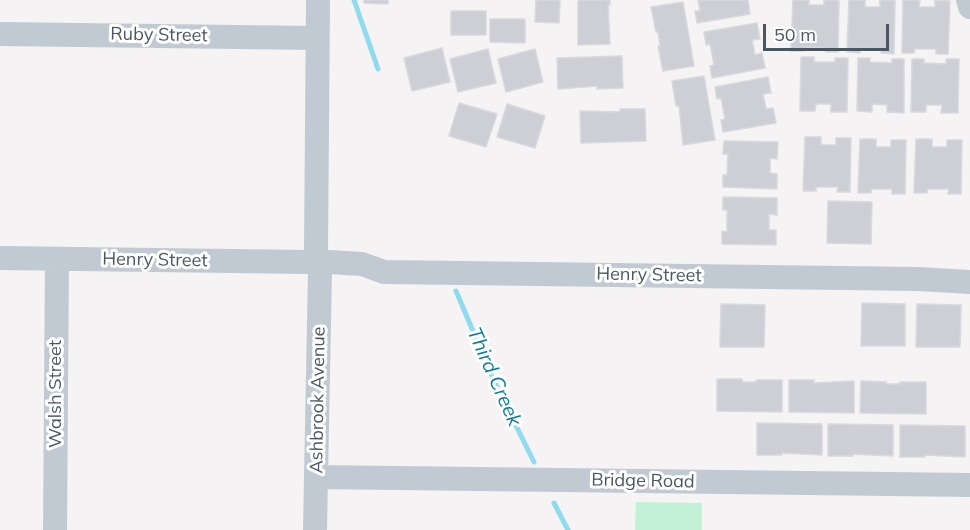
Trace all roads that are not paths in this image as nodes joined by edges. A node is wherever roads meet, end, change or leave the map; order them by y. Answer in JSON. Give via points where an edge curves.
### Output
{"nodes":[{"id":1,"x":318,"y":0,"type":"edge"},
{"id":2,"x":968,"y":0,"type":"edge"},
{"id":3,"x":970,"y":7,"type":"edge"},
{"id":4,"x":0,"y":34,"type":"edge"},
{"id":5,"x":317,"y":38,"type":"junction"},
{"id":6,"x":0,"y":258,"type":"edge"},
{"id":7,"x":57,"y":259,"type":"junction"},
{"id":8,"x":318,"y":261,"type":"junction"},
{"id":9,"x":970,"y":277,"type":"edge"},
{"id":10,"x":970,"y":283,"type":"edge"},
{"id":11,"x":316,"y":477,"type":"junction"},
{"id":12,"x":970,"y":485,"type":"edge"},
{"id":13,"x":55,"y":530,"type":"edge"},
{"id":14,"x":315,"y":530,"type":"edge"}],
"edges":[{"from":1,"to":5,"type":"street","name":"Ashbrook Avenue"},
{"from":2,"to":3,"type":"street"},
{"from":4,"to":5,"type":"street","name":"Ruby Street"},
{"from":5,"to":8,"type":"street","name":"Ashbrook Avenue"},
{"from":6,"to":7,"type":"street","name":"Henry Street"},
{"from":7,"to":8,"type":"street","name":"Henry Street"},
{"from":7,"to":13,"type":"street","name":"Walsh Street"},
{"from":8,"to":10,"type":"street","name":"Henry Street","via":[[362,264],[384,272],[919,279]]},
{"from":8,"to":11,"type":"street","name":"Ashbrook Avenue"},
{"from":9,"to":10,"type":"street"},
{"from":11,"to":12,"type":"street","name":"Bridge Road"},
{"from":11,"to":14,"type":"street","name":"Ashbrook Avenue"}]}
